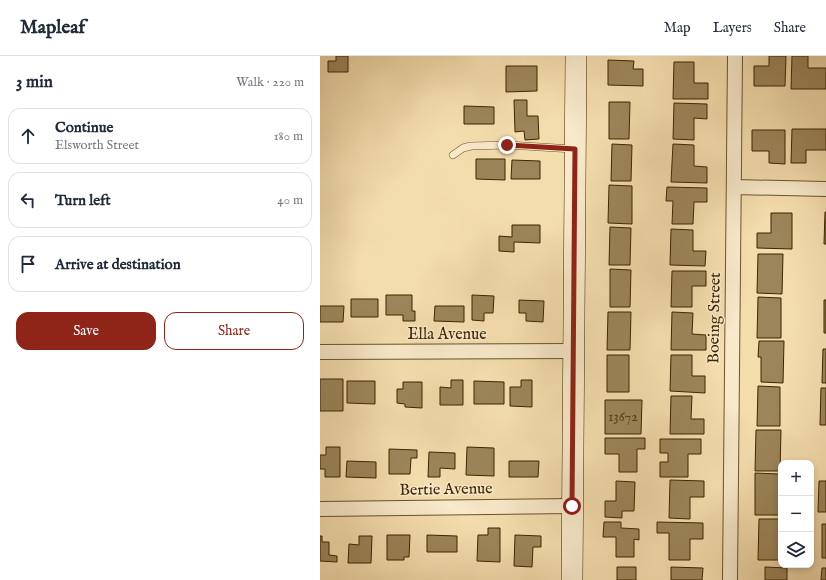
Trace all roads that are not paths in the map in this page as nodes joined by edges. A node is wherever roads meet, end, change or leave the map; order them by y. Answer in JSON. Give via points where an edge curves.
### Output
{"nodes":[{"id":1,"x":576,"y":56,"type":"edge"},
{"id":2,"x":735,"y":56,"type":"edge"},
{"id":3,"x":575,"y":149,"type":"junction"},
{"id":4,"x":454,"y":154,"type":"dead end"},
{"id":5,"x":734,"y":187,"type":"junction"},
{"id":6,"x":826,"y":189,"type":"edge"},
{"id":7,"x":574,"y":351,"type":"junction"},
{"id":8,"x":320,"y":352,"type":"edge"},
{"id":9,"x":572,"y":506,"type":"junction"},
{"id":10,"x":320,"y":509,"type":"edge"},
{"id":11,"x":572,"y":580,"type":"edge"},
{"id":12,"x":730,"y":580,"type":"edge"}],
"edges":[{"from":1,"to":3,"type":"street"},
{"from":2,"to":5,"type":"street","name":"Boeing Street"},
{"from":3,"to":4,"type":"lane","via":[[481,145],[463,148]]},
{"from":3,"to":7,"type":"street"},
{"from":5,"to":6,"type":"street"},
{"from":5,"to":12,"type":"street","name":"Boeing Street"},
{"from":7,"to":8,"type":"street","name":"Ella Avenue"},
{"from":7,"to":9,"type":"street"},
{"from":9,"to":10,"type":"street","name":"Bertie Avenue"},
{"from":9,"to":11,"type":"street"}]}
